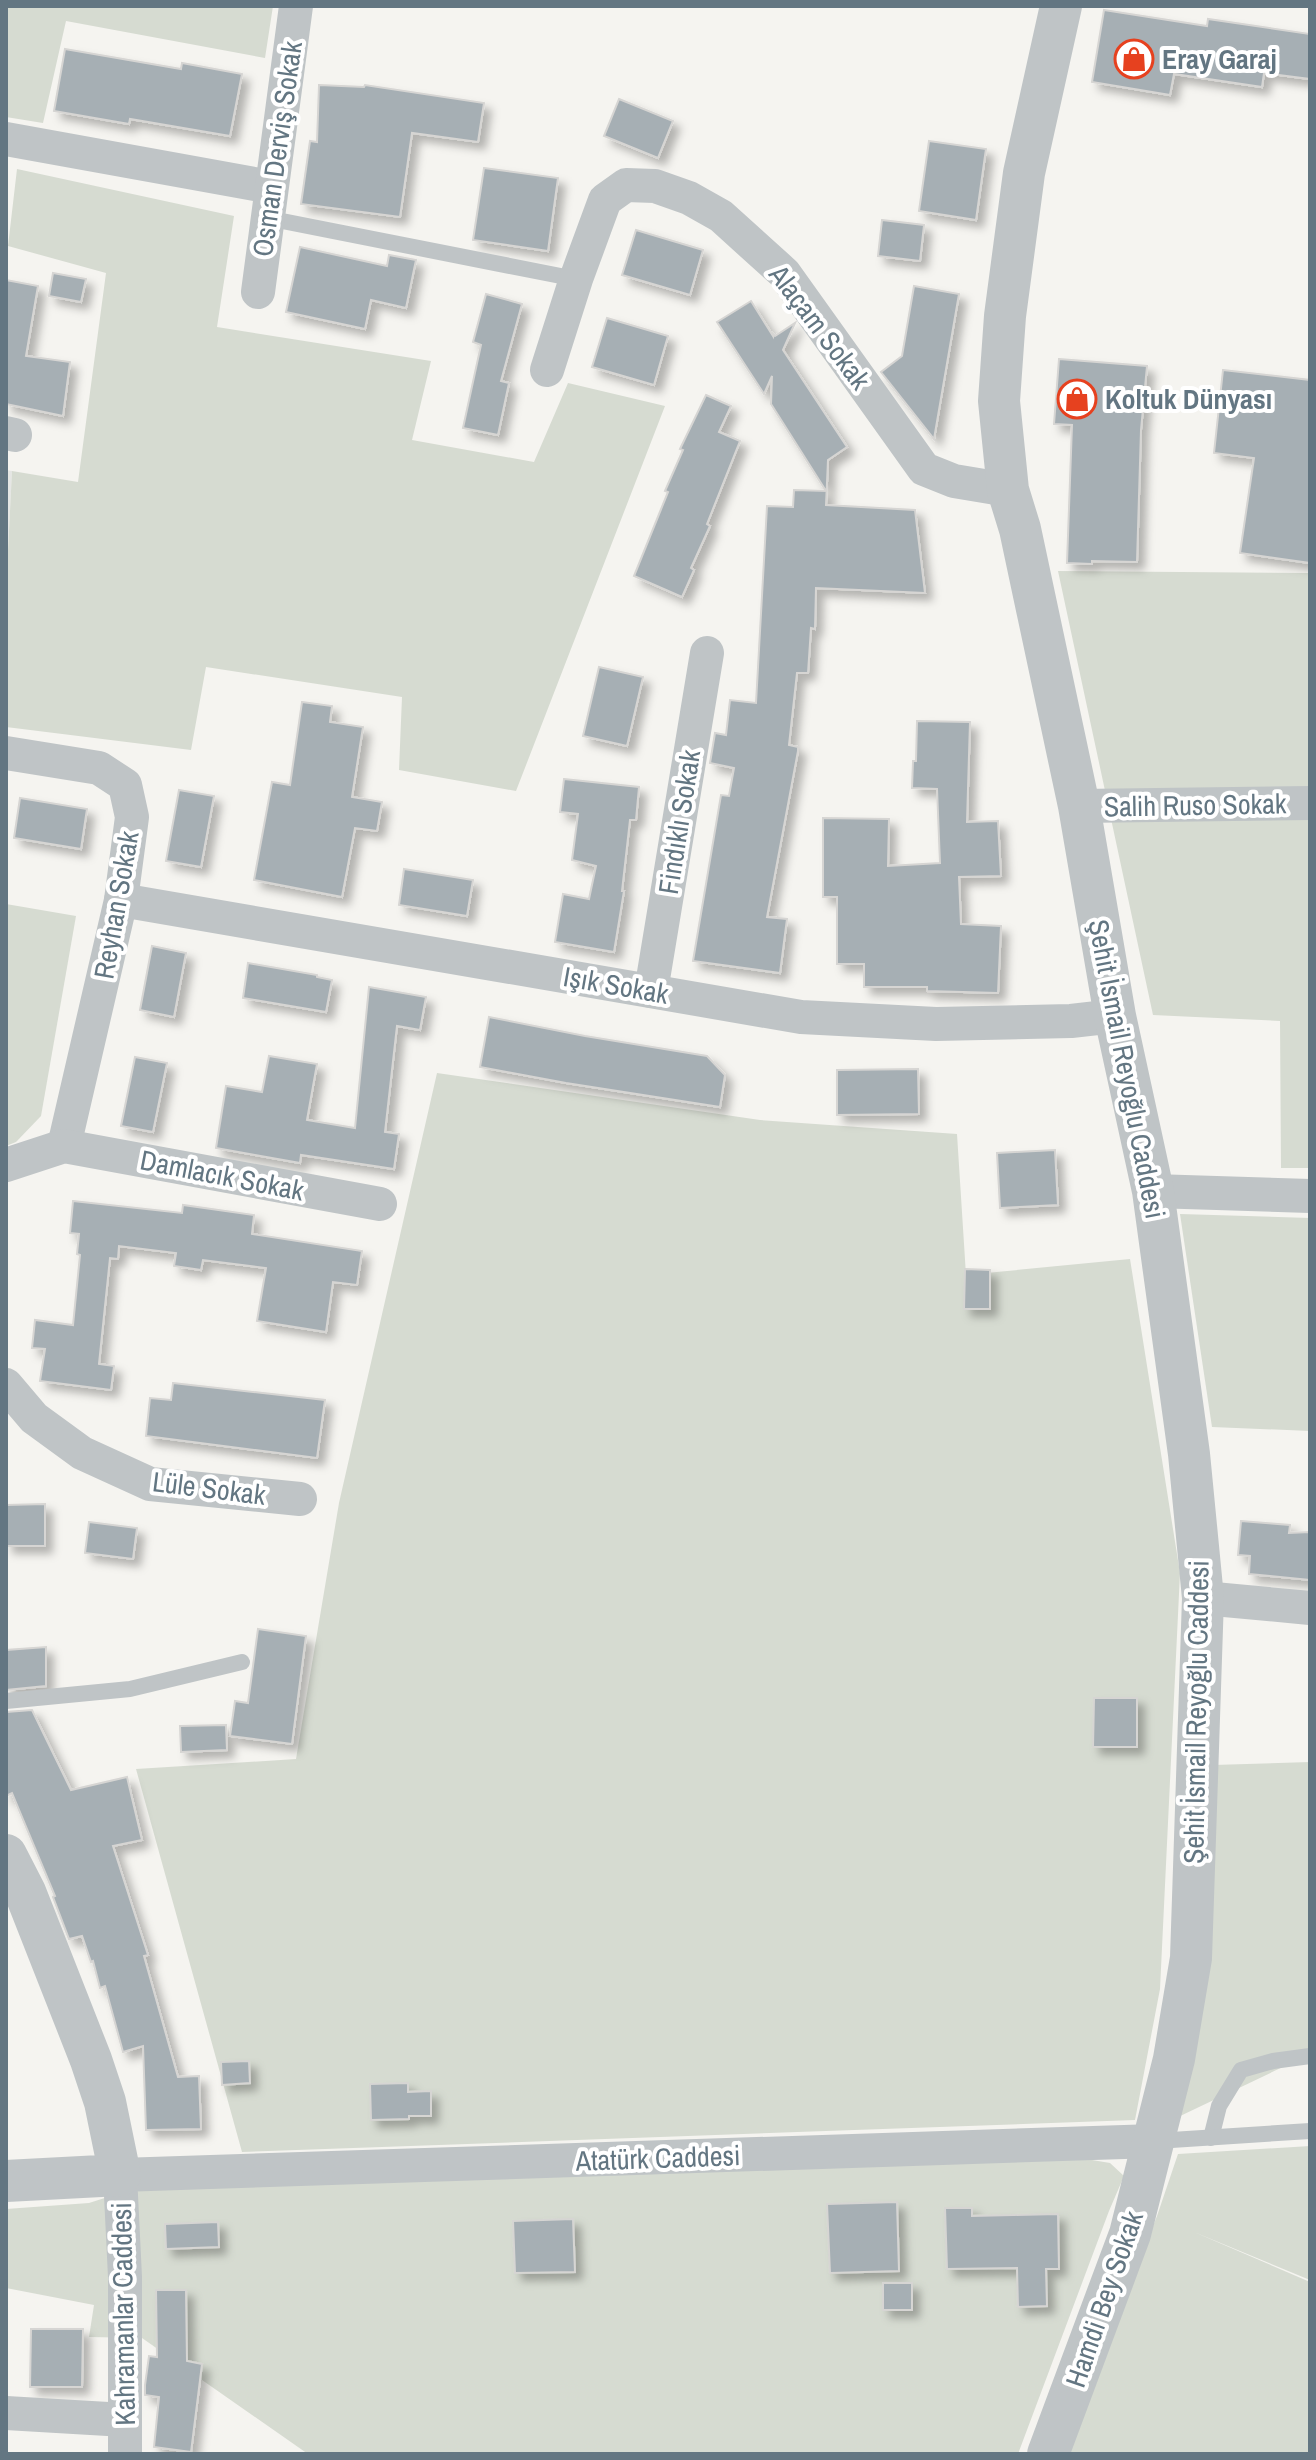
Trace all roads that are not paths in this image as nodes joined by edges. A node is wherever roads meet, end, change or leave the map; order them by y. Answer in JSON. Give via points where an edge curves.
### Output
{"nodes":[{"id":1,"x":296,"y":6,"type":"edge"},
{"id":2,"x":1061,"y":6,"type":"edge"},
{"id":3,"x":6,"y":139,"type":"edge"},
{"id":4,"x":269,"y":203,"type":"junction"},
{"id":5,"x":576,"y":279,"type":"junction"},
{"id":6,"x":258,"y":292,"type":"dead end"},
{"id":7,"x":547,"y":370,"type":"dead end"},
{"id":8,"x":1008,"y":490,"type":"junction"},
{"id":9,"x":707,"y":653,"type":"dead end"},
{"id":10,"x":6,"y":753,"type":"edge"},
{"id":11,"x":1310,"y":803,"type":"edge"},
{"id":12,"x":1079,"y":806,"type":"junction"},
{"id":13,"x":121,"y":900,"type":"junction"},
{"id":14,"x":651,"y":991,"type":"junction"},
{"id":15,"x":1115,"y":1016,"type":"junction"},
{"id":16,"x":64,"y":1146,"type":"junction"},
{"id":17,"x":6,"y":1165,"type":"edge"},
{"id":18,"x":1153,"y":1191,"type":"junction"},
{"id":19,"x":1310,"y":1196,"type":"edge"},
{"id":20,"x":380,"y":1204,"type":"dead end"},
{"id":21,"x":6,"y":1385,"type":"edge"},
{"id":22,"x":300,"y":1499,"type":"dead end"},
{"id":23,"x":1203,"y":1598,"type":"junction"},
{"id":24,"x":1310,"y":1608,"type":"edge"},
{"id":25,"x":242,"y":1662,"type":"dead end"},
{"id":26,"x":6,"y":1701,"type":"edge"},
{"id":27,"x":6,"y":1855,"type":"edge"},
{"id":28,"x":16,"y":1892,"type":"edge"},
{"id":29,"x":1310,"y":2056,"type":"edge"},
{"id":30,"x":1310,"y":2131,"type":"edge"},
{"id":31,"x":1211,"y":2138,"type":"junction"},
{"id":32,"x":1155,"y":2141,"type":"junction"},
{"id":33,"x":120,"y":2175,"type":"junction"},
{"id":34,"x":6,"y":2181,"type":"edge"},
{"id":35,"x":6,"y":2413,"type":"edge"},
{"id":36,"x":125,"y":2420,"type":"junction"},
{"id":37,"x":125,"y":2454,"type":"edge"},
{"id":38,"x":1048,"y":2454,"type":"edge"}],
"edges":[{"from":1,"to":4,"type":"street","name":"Osman Derviş Sokak"},
{"from":2,"to":8,"type":"street","name":"Şehit İsmail Reyoğlu Caddesi","via":[[1024,173],[1005,316],[999,401]]},
{"from":3,"to":4,"type":"street"},
{"from":4,"to":5,"type":"lane"},
{"from":4,"to":6,"type":"street","name":"Osman Derviş Sokak"},
{"from":5,"to":7,"type":"street","name":"Alaçam Sokak"},
{"from":5,"to":8,"type":"street","name":"Alaçam Sokak","via":[[605,200],[626,185],[655,186],[689,198],[721,216],[784,273],[924,469],[954,481]]},
{"from":8,"to":12,"type":"street","name":"Şehit İsmail Reyoğlu Caddesi"},
{"from":9,"to":14,"type":"street","name":"Findıklı Sokak"},
{"from":10,"to":13,"type":"street","name":"Reyhan Sokak","via":[[99,768],[125,785],[132,817]]},
{"from":11,"to":12,"type":"street","name":"Salih Ruso Sokak"},
{"from":12,"to":15,"type":"street","name":"Şehit İsmail Reyoğlu Caddesi"},
{"from":13,"to":14,"type":"street","name":"Işık Sokak"},
{"from":13,"to":16,"type":"street","name":"Reyhan Sokak"},
{"from":14,"to":15,"type":"street","name":"Işık Sokak","via":[[801,1017],[936,1024]]},
{"from":15,"to":18,"type":"street","name":"Şehit İsmail Reyoğlu Caddesi"},
{"from":16,"to":17,"type":"street"},
{"from":16,"to":20,"type":"street","name":"Damlacık Sokak"},
{"from":18,"to":19,"type":"street"},
{"from":18,"to":23,"type":"street","name":"Şehit İsmail Reyoğlu Caddesi"},
{"from":21,"to":22,"type":"street","name":"Lüle Sokak","via":[[34,1418],[82,1453],[150,1484]]},
{"from":23,"to":24,"type":"street"},
{"from":23,"to":32,"type":"street","name":"Şehit İsmail Reyoğlu Caddesi","via":[[1191,1958]]},
{"from":25,"to":26,"type":"lane","via":[[130,1689]]},
{"from":27,"to":28,"type":"street"},
{"from":28,"to":33,"type":"street","via":[[91,2060]]},
{"from":29,"to":31,"type":"lane","via":[[1241,2070],[1219,2106]]},
{"from":30,"to":31,"type":"lane","name":"Atatürk Caddesi"},
{"from":31,"to":32,"type":"lane","name":"Atatürk Caddesi"},
{"from":32,"to":33,"type":"street","name":"Atatürk Caddesi"},
{"from":32,"to":38,"type":"street","name":"Hamdi Bey Sokak","via":[[1130,2234]]},
{"from":33,"to":34,"type":"street","name":"Atatürk Caddesi"},
{"from":33,"to":36,"type":"street","name":"Kahramanlar Caddesi"},
{"from":35,"to":36,"type":"street"},
{"from":36,"to":37,"type":"street","name":"Kahramanlar Caddesi"}]}
